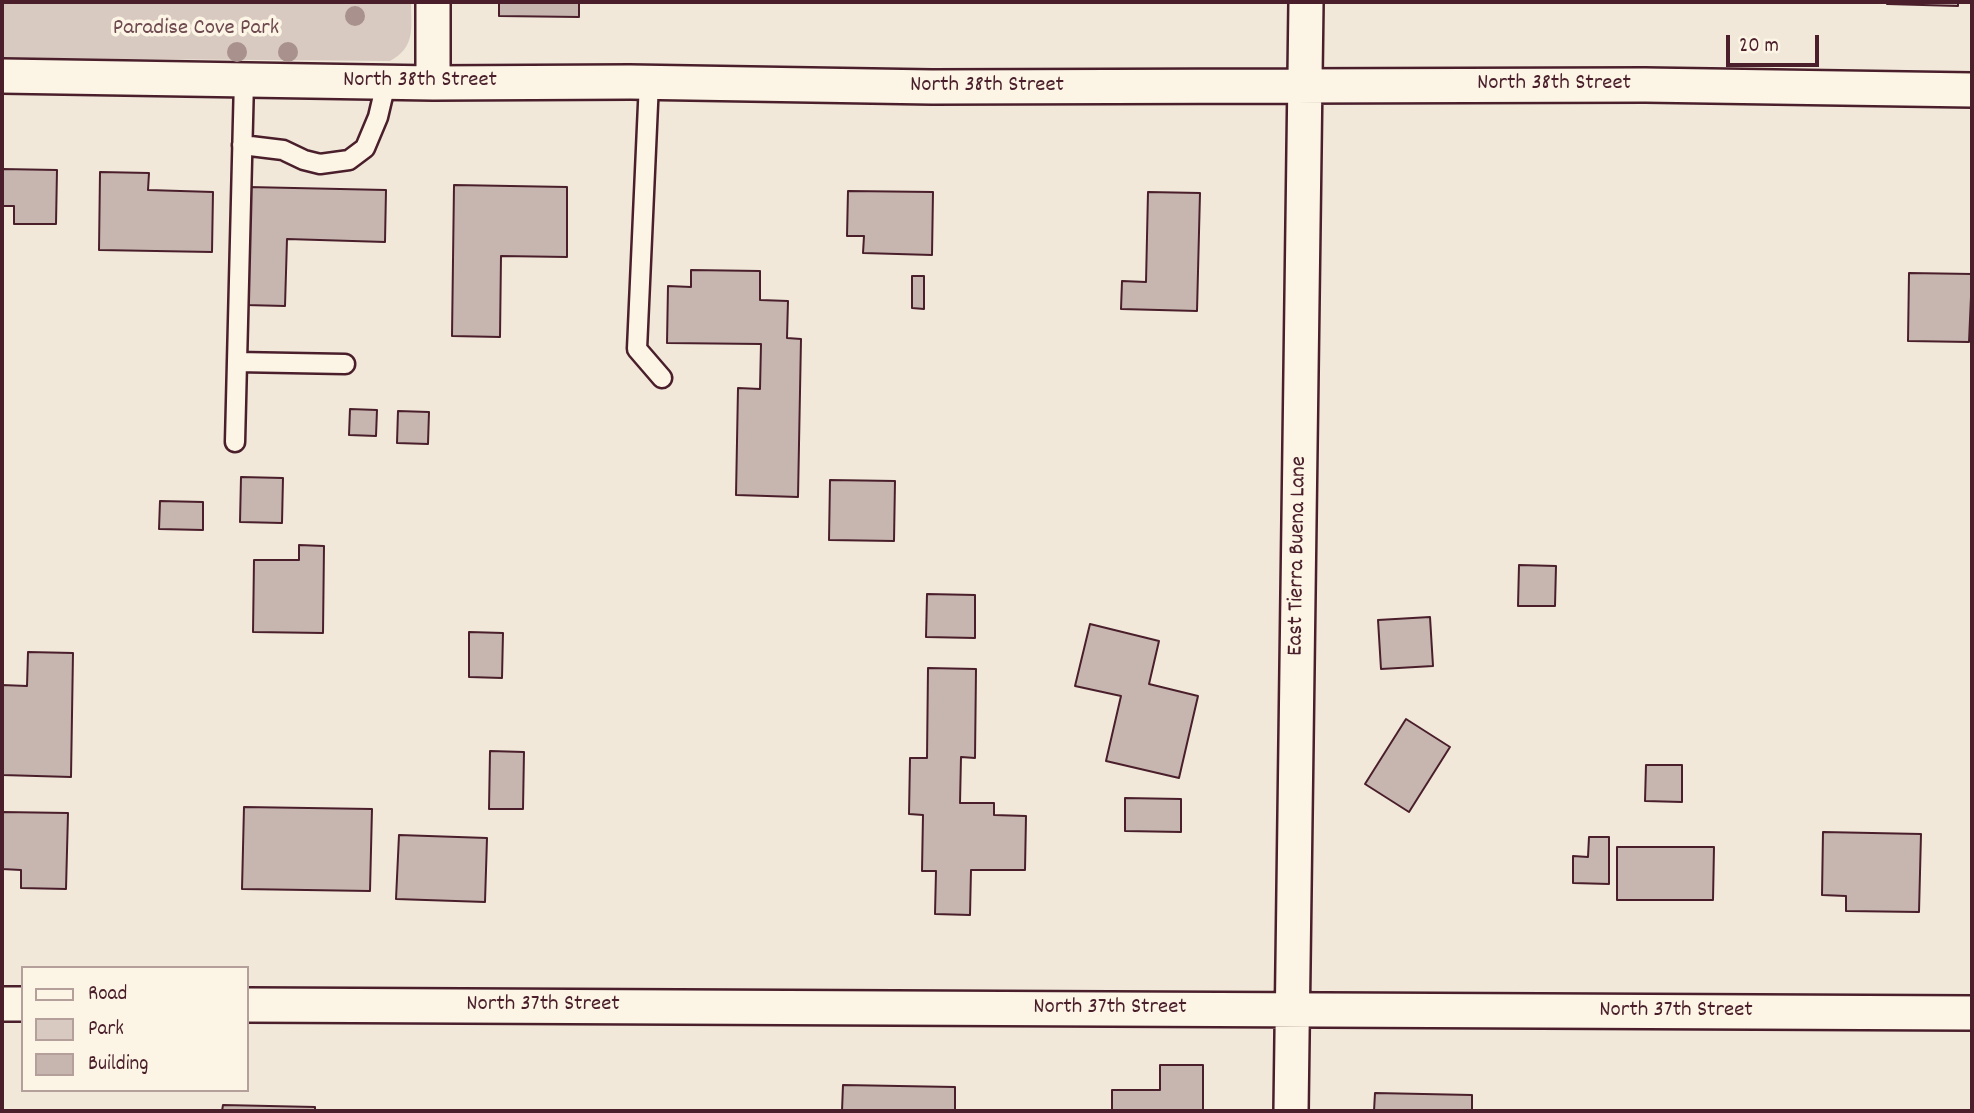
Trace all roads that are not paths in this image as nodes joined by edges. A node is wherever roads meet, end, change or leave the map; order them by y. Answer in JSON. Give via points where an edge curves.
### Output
{"nodes":[{"id":1,"x":433,"y":2,"type":"edge"},
{"id":2,"x":1306,"y":2,"type":"edge"},
{"id":3,"x":2,"y":76,"type":"edge"},
{"id":4,"x":244,"y":80,"type":"junction"},
{"id":5,"x":386,"y":82,"type":"junction"},
{"id":6,"x":649,"y":82,"type":"junction"},
{"id":7,"x":433,"y":83,"type":"junction"},
{"id":8,"x":1306,"y":87,"type":"junction"},
{"id":9,"x":1972,"y":90,"type":"edge"},
{"id":10,"x":242,"y":145,"type":"junction"},
{"id":11,"x":237,"y":362,"type":"junction"},
{"id":12,"x":345,"y":364,"type":"dead end"},
{"id":13,"x":662,"y":378,"type":"dead end"},
{"id":14,"x":235,"y":442,"type":"dead end"},
{"id":15,"x":2,"y":1004,"type":"edge"},
{"id":16,"x":21,"y":1004,"type":"edge"},
{"id":17,"x":248,"y":1005,"type":"edge"},
{"id":18,"x":1292,"y":1010,"type":"junction"},
{"id":19,"x":1972,"y":1013,"type":"edge"},
{"id":20,"x":1291,"y":1111,"type":"edge"}],
"edges":[{"from":1,"to":7,"type":"street"},
{"from":2,"to":8,"type":"street","name":"East Tierra Buena Lane"},
{"from":3,"to":4,"type":"street","name":"North 38th Street"},
{"from":4,"to":5,"type":"street","name":"North 38th Street"},
{"from":4,"to":10,"type":"lane"},
{"from":5,"to":7,"type":"street","name":"North 38th Street"},
{"from":5,"to":10,"type":"lane","via":[[365,148],[349,160],[320,164],[283,150]]},
{"from":6,"to":7,"type":"street","name":"North 38th Street"},
{"from":6,"to":8,"type":"street","name":"North 38th Street"},
{"from":6,"to":13,"type":"lane","via":[[637,349]]},
{"from":8,"to":9,"type":"street","name":"North 38th Street","via":[[1645,85]]},
{"from":8,"to":18,"type":"street","name":"East Tierra Buena Lane"},
{"from":10,"to":11,"type":"lane"},
{"from":11,"to":12,"type":"lane"},
{"from":11,"to":14,"type":"lane"},
{"from":15,"to":16,"type":"street"},
{"from":17,"to":18,"type":"street","name":"North 37th Street"},
{"from":18,"to":19,"type":"street","name":"North 37th Street"},
{"from":18,"to":20,"type":"street","name":"East Tierra Buena Lane"}]}
